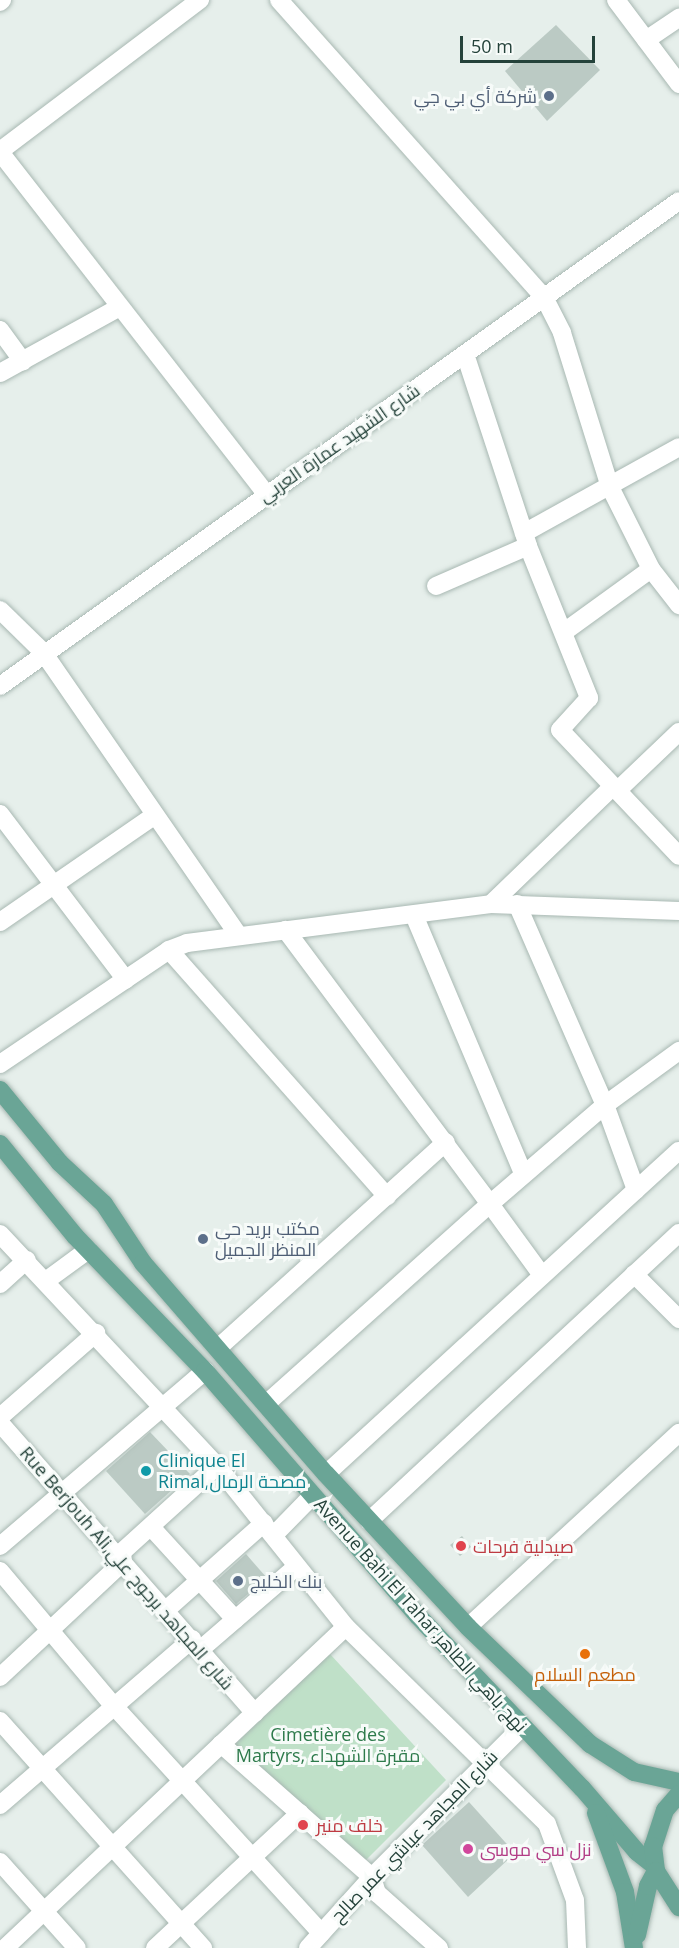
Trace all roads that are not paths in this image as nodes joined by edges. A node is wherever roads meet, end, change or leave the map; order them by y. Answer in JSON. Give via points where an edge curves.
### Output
{"nodes":[{"id":1,"x":200,"y":0,"type":"edge"},
{"id":2,"x":279,"y":0,"type":"edge"},
{"id":3,"x":616,"y":0,"type":"edge"},
{"id":4,"x":679,"y":18,"type":"edge"},
{"id":5,"x":646,"y":40,"type":"junction"},
{"id":6,"x":679,"y":84,"type":"edge"},
{"id":7,"x":0,"y":152,"type":"edge"},
{"id":8,"x":679,"y":201,"type":"edge"},
{"id":9,"x":544,"y":299,"type":"junction"},
{"id":10,"x":118,"y":308,"type":"junction"},
{"id":11,"x":0,"y":330,"type":"edge"},
{"id":12,"x":465,"y":354,"type":"junction"},
{"id":13,"x":23,"y":362,"type":"junction"},
{"id":14,"x":0,"y":373,"type":"edge"},
{"id":15,"x":679,"y":447,"type":"edge"},
{"id":16,"x":610,"y":488,"type":"junction"},
{"id":17,"x":267,"y":495,"type":"junction"},
{"id":18,"x":526,"y":539,"type":"junction"},
{"id":19,"x":651,"y":569,"type":"junction"},
{"id":20,"x":436,"y":586,"type":"dead end"},
{"id":21,"x":679,"y":605,"type":"edge"},
{"id":22,"x":0,"y":610,"type":"edge"},
{"id":23,"x":564,"y":632,"type":"junction"},
{"id":24,"x":43,"y":652,"type":"junction"},
{"id":25,"x":0,"y":686,"type":"edge"},
{"id":26,"x":677,"y":740,"type":"edge"},
{"id":27,"x":616,"y":788,"type":"junction"},
{"id":28,"x":0,"y":814,"type":"edge"},
{"id":29,"x":154,"y":815,"type":"junction"},
{"id":30,"x":679,"y":856,"type":"edge"},
{"id":31,"x":54,"y":885,"type":"junction"},
{"id":32,"x":517,"y":903,"type":"junction"},
{"id":33,"x":491,"y":904,"type":"junction"},
{"id":34,"x":679,"y":911,"type":"edge"},
{"id":35,"x":414,"y":915,"type":"junction"},
{"id":36,"x":0,"y":922,"type":"edge"},
{"id":37,"x":285,"y":930,"type":"junction"},
{"id":38,"x":238,"y":934,"type":"junction"},
{"id":39,"x":169,"y":950,"type":"junction"},
{"id":40,"x":126,"y":980,"type":"junction"},
{"id":41,"x":679,"y":1051,"type":"edge"},
{"id":42,"x":0,"y":1064,"type":"edge"},
{"id":43,"x":0,"y":1090,"type":"edge"},
{"id":44,"x":605,"y":1105,"type":"junction"},
{"id":45,"x":446,"y":1142,"type":"junction"},
{"id":46,"x":0,"y":1144,"type":"edge"},
{"id":47,"x":679,"y":1151,"type":"edge"},
{"id":48,"x":524,"y":1173,"type":"junction"},
{"id":49,"x":636,"y":1190,"type":"junction"},
{"id":50,"x":387,"y":1196,"type":"junction"},
{"id":51,"x":490,"y":1204,"type":"junction"},
{"id":52,"x":0,"y":1233,"type":"edge"},
{"id":53,"x":679,"y":1233,"type":"edge"},
{"id":54,"x":88,"y":1250,"type":"junction"},
{"id":55,"x":27,"y":1260,"type":"junction"},
{"id":56,"x":541,"y":1274,"type":"junction"},
{"id":57,"x":634,"y":1274,"type":"junction"},
{"id":58,"x":47,"y":1280,"type":"junction"},
{"id":59,"x":0,"y":1284,"type":"edge"},
{"id":60,"x":679,"y":1318,"type":"edge"},
{"id":61,"x":96,"y":1333,"type":"junction"},
{"id":62,"x":218,"y":1348,"type":"junction"},
{"id":63,"x":205,"y":1371,"type":"junction"},
{"id":64,"x":266,"y":1404,"type":"junction"},
{"id":65,"x":164,"y":1405,"type":"junction"},
{"id":66,"x":0,"y":1417,"type":"edge"},
{"id":67,"x":0,"y":1423,"type":"edge"},
{"id":68,"x":679,"y":1433,"type":"edge"},
{"id":69,"x":218,"y":1466,"type":"junction"},
{"id":70,"x":326,"y":1474,"type":"junction"},
{"id":71,"x":60,"y":1494,"type":"junction"},
{"id":72,"x":312,"y":1496,"type":"junction"},
{"id":73,"x":369,"y":1521,"type":"junction"},
{"id":74,"x":151,"y":1527,"type":"junction"},
{"id":75,"x":269,"y":1529,"type":"junction"},
{"id":76,"x":0,"y":1546,"type":"edge"},
{"id":77,"x":123,"y":1562,"type":"junction"},
{"id":78,"x":296,"y":1567,"type":"junction"},
{"id":79,"x":0,"y":1571,"type":"edge"},
{"id":80,"x":200,"y":1580,"type":"junction"},
{"id":81,"x":166,"y":1610,"type":"junction"},
{"id":82,"x":236,"y":1619,"type":"junction"},
{"id":83,"x":346,"y":1627,"type":"junction"},
{"id":84,"x":468,"y":1627,"type":"junction"},
{"id":85,"x":50,"y":1631,"type":"junction"},
{"id":86,"x":196,"y":1644,"type":"junction"},
{"id":87,"x":0,"y":1677,"type":"edge"},
{"id":88,"x":113,"y":1705,"type":"junction"},
{"id":89,"x":255,"y":1713,"type":"junction"},
{"id":90,"x":0,"y":1721,"type":"edge"},
{"id":91,"x":522,"y":1727,"type":"junction"},
{"id":92,"x":221,"y":1744,"type":"junction"},
{"id":93,"x":483,"y":1763,"type":"junction"},
{"id":94,"x":41,"y":1769,"type":"junction"},
{"id":95,"x":182,"y":1780,"type":"junction"},
{"id":96,"x":679,"y":1782,"type":"edge"},
{"id":97,"x":582,"y":1788,"type":"junction"},
{"id":98,"x":679,"y":1794,"type":"edge"},
{"id":99,"x":0,"y":1805,"type":"edge"},
{"id":100,"x":300,"y":1813,"type":"junction"},
{"id":101,"x":111,"y":1846,"type":"junction"},
{"id":102,"x":253,"y":1856,"type":"junction"},
{"id":103,"x":0,"y":1862,"type":"edge"},
{"id":104,"x":655,"y":1868,"type":"junction"},
{"id":105,"x":372,"y":1877,"type":"junction"},
{"id":106,"x":679,"y":1907,"type":"edge"},
{"id":107,"x":42,"y":1909,"type":"junction"},
{"id":108,"x":181,"y":1923,"type":"junction"},
{"id":109,"x":321,"y":1933,"type":"junction"},
{"id":110,"x":5,"y":1948,"type":"edge"},
{"id":111,"x":77,"y":1948,"type":"edge"},
{"id":112,"x":155,"y":1948,"type":"edge"},
{"id":113,"x":203,"y":1948,"type":"edge"},
{"id":114,"x":308,"y":1948,"type":"edge"},
{"id":115,"x":440,"y":1948,"type":"edge"},
{"id":116,"x":577,"y":1948,"type":"edge"},
{"id":117,"x":634,"y":1948,"type":"edge"}],
"edges":[{"from":1,"to":7,"type":"street"},
{"from":2,"to":9,"type":"street"},
{"from":3,"to":5,"type":"street"},
{"from":4,"to":5,"type":"street"},
{"from":5,"to":6,"type":"street"},
{"from":7,"to":10,"type":"street"},
{"from":8,"to":9,"type":"street","name":"شارع الشهيد عمارة العربي"},
{"from":9,"to":12,"type":"street","name":"شارع الشهيد عمارة العربي"},
{"from":9,"to":16,"type":"street","via":[[562,333]]},
{"from":10,"to":13,"type":"street"},
{"from":10,"to":17,"type":"street"},
{"from":11,"to":13,"type":"street"},
{"from":12,"to":17,"type":"street","name":"شارع الشهيد عمارة العربي"},
{"from":12,"to":18,"type":"street"},
{"from":13,"to":14,"type":"street"},
{"from":15,"to":16,"type":"street"},
{"from":16,"to":18,"type":"street"},
{"from":16,"to":19,"type":"street"},
{"from":17,"to":24,"type":"street","name":"شارع الشهيد عمارة العربي"},
{"from":18,"to":20,"type":"street"},
{"from":18,"to":23,"type":"street"},
{"from":19,"to":21,"type":"street"},
{"from":19,"to":23,"type":"street"},
{"from":22,"to":24,"type":"street"},
{"from":23,"to":27,"type":"street","via":[[589,698],[560,730]]},
{"from":24,"to":25,"type":"street","name":"شارع الشهيد عمارة العربي"},
{"from":24,"to":29,"type":"street"},
{"from":26,"to":27,"type":"street"},
{"from":27,"to":30,"type":"street"},
{"from":27,"to":33,"type":"street"},
{"from":28,"to":31,"type":"street"},
{"from":29,"to":31,"type":"street"},
{"from":29,"to":38,"type":"street"},
{"from":31,"to":36,"type":"street"},
{"from":31,"to":40,"type":"street"},
{"from":32,"to":33,"type":"street"},
{"from":32,"to":34,"type":"street"},
{"from":32,"to":44,"type":"street"},
{"from":33,"to":35,"type":"street"},
{"from":35,"to":37,"type":"street"},
{"from":35,"to":48,"type":"street"},
{"from":37,"to":38,"type":"street"},
{"from":37,"to":45,"type":"street"},
{"from":38,"to":39,"type":"street"},
{"from":39,"to":40,"type":"street"},
{"from":39,"to":50,"type":"street"},
{"from":40,"to":42,"type":"street"},
{"from":41,"to":44,"type":"street"},
{"from":43,"to":62,"type":"main road","name":"Avenue Bahi El Tahar,نهج باهي الطاهر","via":[[60,1163],[104,1204],[143,1263]]},
{"from":44,"to":48,"type":"street"},
{"from":44,"to":49,"type":"street"},
{"from":45,"to":50,"type":"street"},
{"from":45,"to":51,"type":"street"},
{"from":46,"to":54,"type":"main road","name":"Avenue Bahi El Tahar,نهج باهي الطاهر"},
{"from":47,"to":49,"type":"street"},
{"from":48,"to":51,"type":"street"},
{"from":49,"to":56,"type":"street"},
{"from":50,"to":62,"type":"street"},
{"from":51,"to":56,"type":"street"},
{"from":51,"to":64,"type":"street"},
{"from":52,"to":55,"type":"street"},
{"from":53,"to":57,"type":"street"},
{"from":54,"to":58,"type":"street"},
{"from":54,"to":63,"type":"main road","name":"Avenue Bahi El Tahar,نهج باهي الطاهر"},
{"from":55,"to":58,"type":"street"},
{"from":55,"to":59,"type":"street"},
{"from":56,"to":70,"type":"street"},
{"from":57,"to":60,"type":"street"},
{"from":57,"to":73,"type":"street"},
{"from":58,"to":61,"type":"street"},
{"from":61,"to":65,"type":"street"},
{"from":61,"to":66,"type":"street"},
{"from":62,"to":64,"type":"main road","name":"Avenue Bahi El Tahar,نهج باهي الطاهر"},
{"from":63,"to":65,"type":"street"},
{"from":63,"to":72,"type":"main road","name":"Avenue Bahi El Tahar,نهج باهي الطاهر"},
{"from":64,"to":70,"type":"main road","name":"Avenue Bahi El Tahar,نهج باهي الطاهر"},
{"from":65,"to":69,"type":"street"},
{"from":65,"to":71,"type":"street"},
{"from":67,"to":71,"type":"street","name":"Rue Berjouh Ali,شارع المجاهد برجوح علي"},
{"from":68,"to":84,"type":"street"},
{"from":69,"to":74,"type":"street"},
{"from":69,"to":75,"type":"street"},
{"from":70,"to":73,"type":"main road","name":"Avenue Bahi El Tahar,نهج باهي الطاهر"},
{"from":71,"to":76,"type":"street"},
{"from":71,"to":77,"type":"street","name":"Rue Berjouh Ali,شارع المجاهد برجوح علي"},
{"from":72,"to":75,"type":"street"},
{"from":72,"to":91,"type":"main road","name":"Avenue Bahi El Tahar,نهج باهي الطاهر"},
{"from":73,"to":84,"type":"main road","name":"Avenue Bahi El Tahar,نهج باهي الطاهر"},
{"from":74,"to":77,"type":"street","via":[[122,1552]]},
{"from":74,"to":80,"type":"street"},
{"from":75,"to":78,"type":"street"},
{"from":75,"to":80,"type":"street"},
{"from":77,"to":81,"type":"street","name":"Rue Berjouh Ali,شارع المجاهد برجوح علي"},
{"from":77,"to":85,"type":"street"},
{"from":78,"to":82,"type":"street"},
{"from":78,"to":83,"type":"street"},
{"from":79,"to":85,"type":"street"},
{"from":80,"to":81,"type":"street"},
{"from":80,"to":82,"type":"street"},
{"from":81,"to":86,"type":"street","name":"Rue Berjouh Ali,شارع المجاهد برجوح علي"},
{"from":82,"to":86,"type":"street"},
{"from":83,"to":89,"type":"street"},
{"from":83,"to":93,"type":"street"},
{"from":84,"to":96,"type":"main road","name":"Avenue Bahi El Tahar,نهج باهي الطاهر","via":[[591,1744],[634,1772]]},
{"from":85,"to":87,"type":"street"},
{"from":85,"to":88,"type":"street"},
{"from":86,"to":88,"type":"street"},
{"from":86,"to":89,"type":"street","name":"Rue Berjouh Ali,شارع المجاهد برجوح علي"},
{"from":88,"to":94,"type":"street"},
{"from":88,"to":95,"type":"street"},
{"from":89,"to":92,"type":"street"},
{"from":90,"to":94,"type":"street"},
{"from":91,"to":93,"type":"street","name":"شارع المجاهد عياشي عمر صالح"},
{"from":91,"to":97,"type":"main road","name":"Avenue Bahi El Tahar,نهج باهي الطاهر"},
{"from":92,"to":95,"type":"street"},
{"from":92,"to":100,"type":"street"},
{"from":93,"to":105,"type":"street","name":"شارع المجاهد عياشي عمر صالح"},
{"from":93,"to":116,"type":"street","via":[[527,1799],[547,1824],[576,1900]]},
{"from":94,"to":99,"type":"street"},
{"from":94,"to":101,"type":"street"},
{"from":95,"to":101,"type":"street"},
{"from":95,"to":102,"type":"street"},
{"from":97,"to":104,"type":"main road","name":"Avenue Bahi El Tahar,نهج باهي الطاهر","via":[[636,1852]]},
{"from":97,"to":117,"type":"main road","via":[[617,1865]]},
{"from":98,"to":104,"type":"main road","via":[[657,1827]]},
{"from":100,"to":102,"type":"street"},
{"from":100,"to":105,"type":"street"},
{"from":101,"to":107,"type":"street"},
{"from":101,"to":108,"type":"street"},
{"from":102,"to":108,"type":"street"},
{"from":102,"to":109,"type":"street"},
{"from":103,"to":107,"type":"street"},
{"from":104,"to":106,"type":"main road","name":"Avenue Bahi El Tahar,نهج باهي الطاهر"},
{"from":104,"to":117,"type":"main road"},
{"from":105,"to":109,"type":"street","name":"شارع المجاهد عياشي عمر صالح"},
{"from":105,"to":115,"type":"street","via":[[377,1893]]},
{"from":107,"to":110,"type":"street"},
{"from":107,"to":111,"type":"street"},
{"from":108,"to":112,"type":"street"},
{"from":108,"to":113,"type":"street"},
{"from":109,"to":114,"type":"street","name":"شارع المجاهد عياشي عمر صالح"}]}
